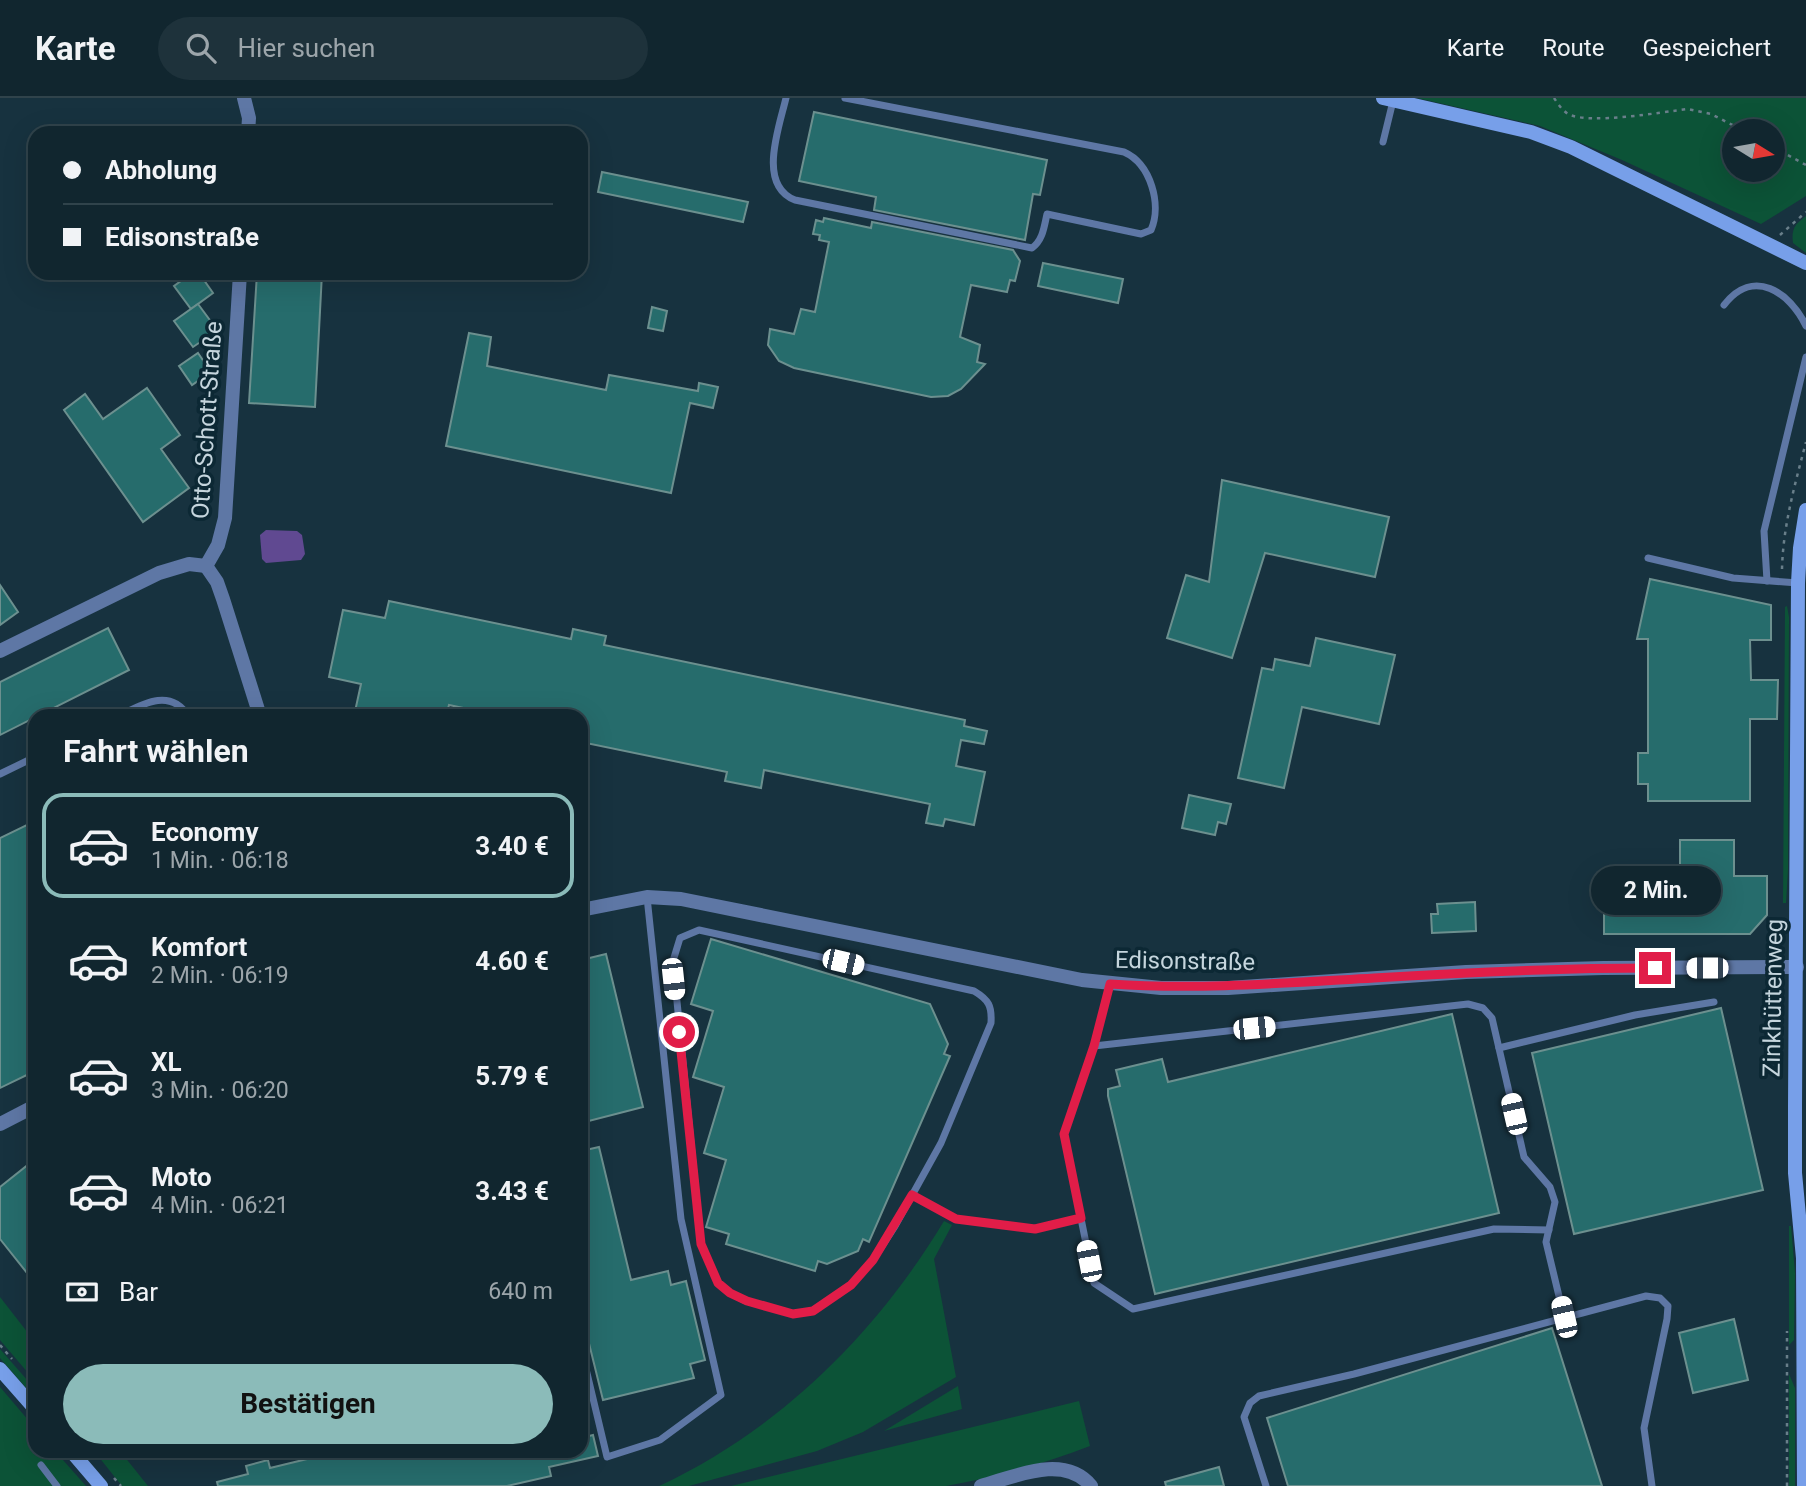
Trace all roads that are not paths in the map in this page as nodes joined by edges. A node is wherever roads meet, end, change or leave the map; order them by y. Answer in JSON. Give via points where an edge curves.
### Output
{"nodes":[{"id":1,"x":244,"y":98,"type":"edge"},
{"id":2,"x":786,"y":98,"type":"edge"},
{"id":3,"x":845,"y":98,"type":"edge"},
{"id":4,"x":1388,"y":99,"type":"edge"},
{"id":5,"x":248,"y":126,"type":"edge"},
{"id":6,"x":1383,"y":142,"type":"dead end"},
{"id":7,"x":1806,"y":263,"type":"edge"},
{"id":8,"x":240,"y":280,"type":"edge"},
{"id":9,"x":1724,"y":306,"type":"dead end"},
{"id":10,"x":1806,"y":326,"type":"edge"},
{"id":11,"x":1806,"y":357,"type":"edge"},
{"id":12,"x":1806,"y":510,"type":"edge"},
{"id":13,"x":1648,"y":558,"type":"dead end"},
{"id":14,"x":206,"y":566,"type":"junction"},
{"id":15,"x":1767,"y":581,"type":"junction"},
{"id":16,"x":1798,"y":583,"type":"junction"},
{"id":17,"x":0,"y":651,"type":"edge"},
{"id":18,"x":133,"y":709,"type":"edge"},
{"id":19,"x":182,"y":709,"type":"edge"},
{"id":20,"x":258,"y":709,"type":"edge"},
{"id":21,"x":28,"y":760,"type":"edge"},
{"id":22,"x":0,"y":774,"type":"edge"},
{"id":23,"x":648,"y":897,"type":"junction"},
{"id":24,"x":588,"y":908,"type":"edge"},
{"id":25,"x":1797,"y":967,"type":"junction"},
{"id":26,"x":1110,"y":984,"type":"junction"},
{"id":27,"x":1714,"y":1002,"type":"dead end"},
{"id":28,"x":1094,"y":1046,"type":"junction"},
{"id":29,"x":1499,"y":1048,"type":"junction"},
{"id":30,"x":28,"y":1110,"type":"edge"},
{"id":31,"x":0,"y":1124,"type":"edge"},
{"id":32,"x":912,"y":1195,"type":"junction"},
{"id":33,"x":1081,"y":1218,"type":"junction"},
{"id":34,"x":1549,"y":1230,"type":"junction"},
{"id":35,"x":1564,"y":1317,"type":"junction"},
{"id":36,"x":0,"y":1369,"type":"edge"},
{"id":37,"x":588,"y":1377,"type":"edge"},
{"id":38,"x":28,"y":1401,"type":"edge"},
{"id":39,"x":77,"y":1458,"type":"edge"},
{"id":40,"x":41,"y":1465,"type":"dead end"},
{"id":41,"x":57,"y":1486,"type":"edge"},
{"id":42,"x":101,"y":1486,"type":"edge"},
{"id":43,"x":981,"y":1486,"type":"edge"},
{"id":44,"x":1091,"y":1486,"type":"edge"},
{"id":45,"x":1266,"y":1486,"type":"edge"},
{"id":46,"x":1652,"y":1486,"type":"edge"},
{"id":47,"x":1804,"y":1486,"type":"edge"}],
"edges":[{"from":1,"to":5,"type":"street"},
{"from":2,"to":3,"type":"lane","via":[[774,168],[778,189],[795,200],[1032,248],[1043,234],[1047,214],[1141,234],[1151,230],[1154,192],[1134,156]]},
{"from":4,"to":6,"type":"lane"},
{"from":4,"to":7,"type":"street","via":[[1531,132],[1571,147]]},
{"from":8,"to":14,"type":"street","name":"Otto-Schott-Straße","via":[[225,518]]},
{"from":9,"to":10,"type":"lane","via":[[1742,289],[1765,287],[1785,296]]},
{"from":11,"to":15,"type":"lane","via":[[1764,530]]},
{"from":12,"to":16,"type":"street","name":"Zinkhüttenweg"},
{"from":13,"to":15,"type":"lane","via":[[1733,578]]},
{"from":14,"to":17,"type":"street","via":[[189,564],[159,573]]},
{"from":14,"to":20,"type":"street","via":[[220,590]]},
{"from":15,"to":16,"type":"lane"},
{"from":16,"to":25,"type":"street","name":"Zinkhüttenweg"},
{"from":18,"to":19,"type":"lane","via":[[152,700],[171,701]]},
{"from":21,"to":22,"type":"lane"},
{"from":23,"to":24,"type":"street","name":"Edisonstraße"},
{"from":23,"to":26,"type":"street","name":"Edisonstraße","via":[[681,899]]},
{"from":23,"to":37,"type":"lane","via":[[681,1219],[721,1395],[660,1440],[607,1457]]},
{"from":25,"to":26,"type":"street","name":"Edisonstraße","via":[[1466,972],[1228,988]]},
{"from":25,"to":47,"type":"street","name":"Zinkhüttenweg","via":[[1795,1173],[1803,1258]]},
{"from":26,"to":28,"type":"lane"},
{"from":27,"to":29,"type":"lane","via":[[1635,1015]]},
{"from":28,"to":29,"type":"lane","via":[[1468,1004],[1483,1008],[1492,1017]]},
{"from":28,"to":33,"type":"lane","via":[[1064,1134]]},
{"from":29,"to":34,"type":"lane","via":[[1524,1157],[1550,1188],[1555,1202]]},
{"from":30,"to":31,"type":"street"},
{"from":32,"to":32,"type":"lane","via":[[941,1143],[991,1023],[992,1007],[985,998],[974,991],[699,930],[680,938],[673,979],[695,1191],[701,1244],[718,1283],[758,1304],[793,1314],[813,1311],[851,1285],[873,1260]]},
{"from":32,"to":33,"type":"lane","via":[[956,1219],[1035,1229]]},
{"from":33,"to":34,"type":"lane","via":[[1094,1283],[1133,1309],[1494,1228]]},
{"from":34,"to":35,"type":"lane","via":[[1546,1242]]},
{"from":35,"to":45,"type":"lane","via":[[1259,1396],[1244,1417]]},
{"from":35,"to":46,"type":"lane","via":[[1646,1296],[1660,1298],[1668,1306],[1644,1427]]},
{"from":36,"to":38,"type":"street"},
{"from":39,"to":42,"type":"street"},
{"from":40,"to":41,"type":"lane"},
{"from":43,"to":44,"type":"street","via":[[1057,1468],[1085,1478]]}]}
